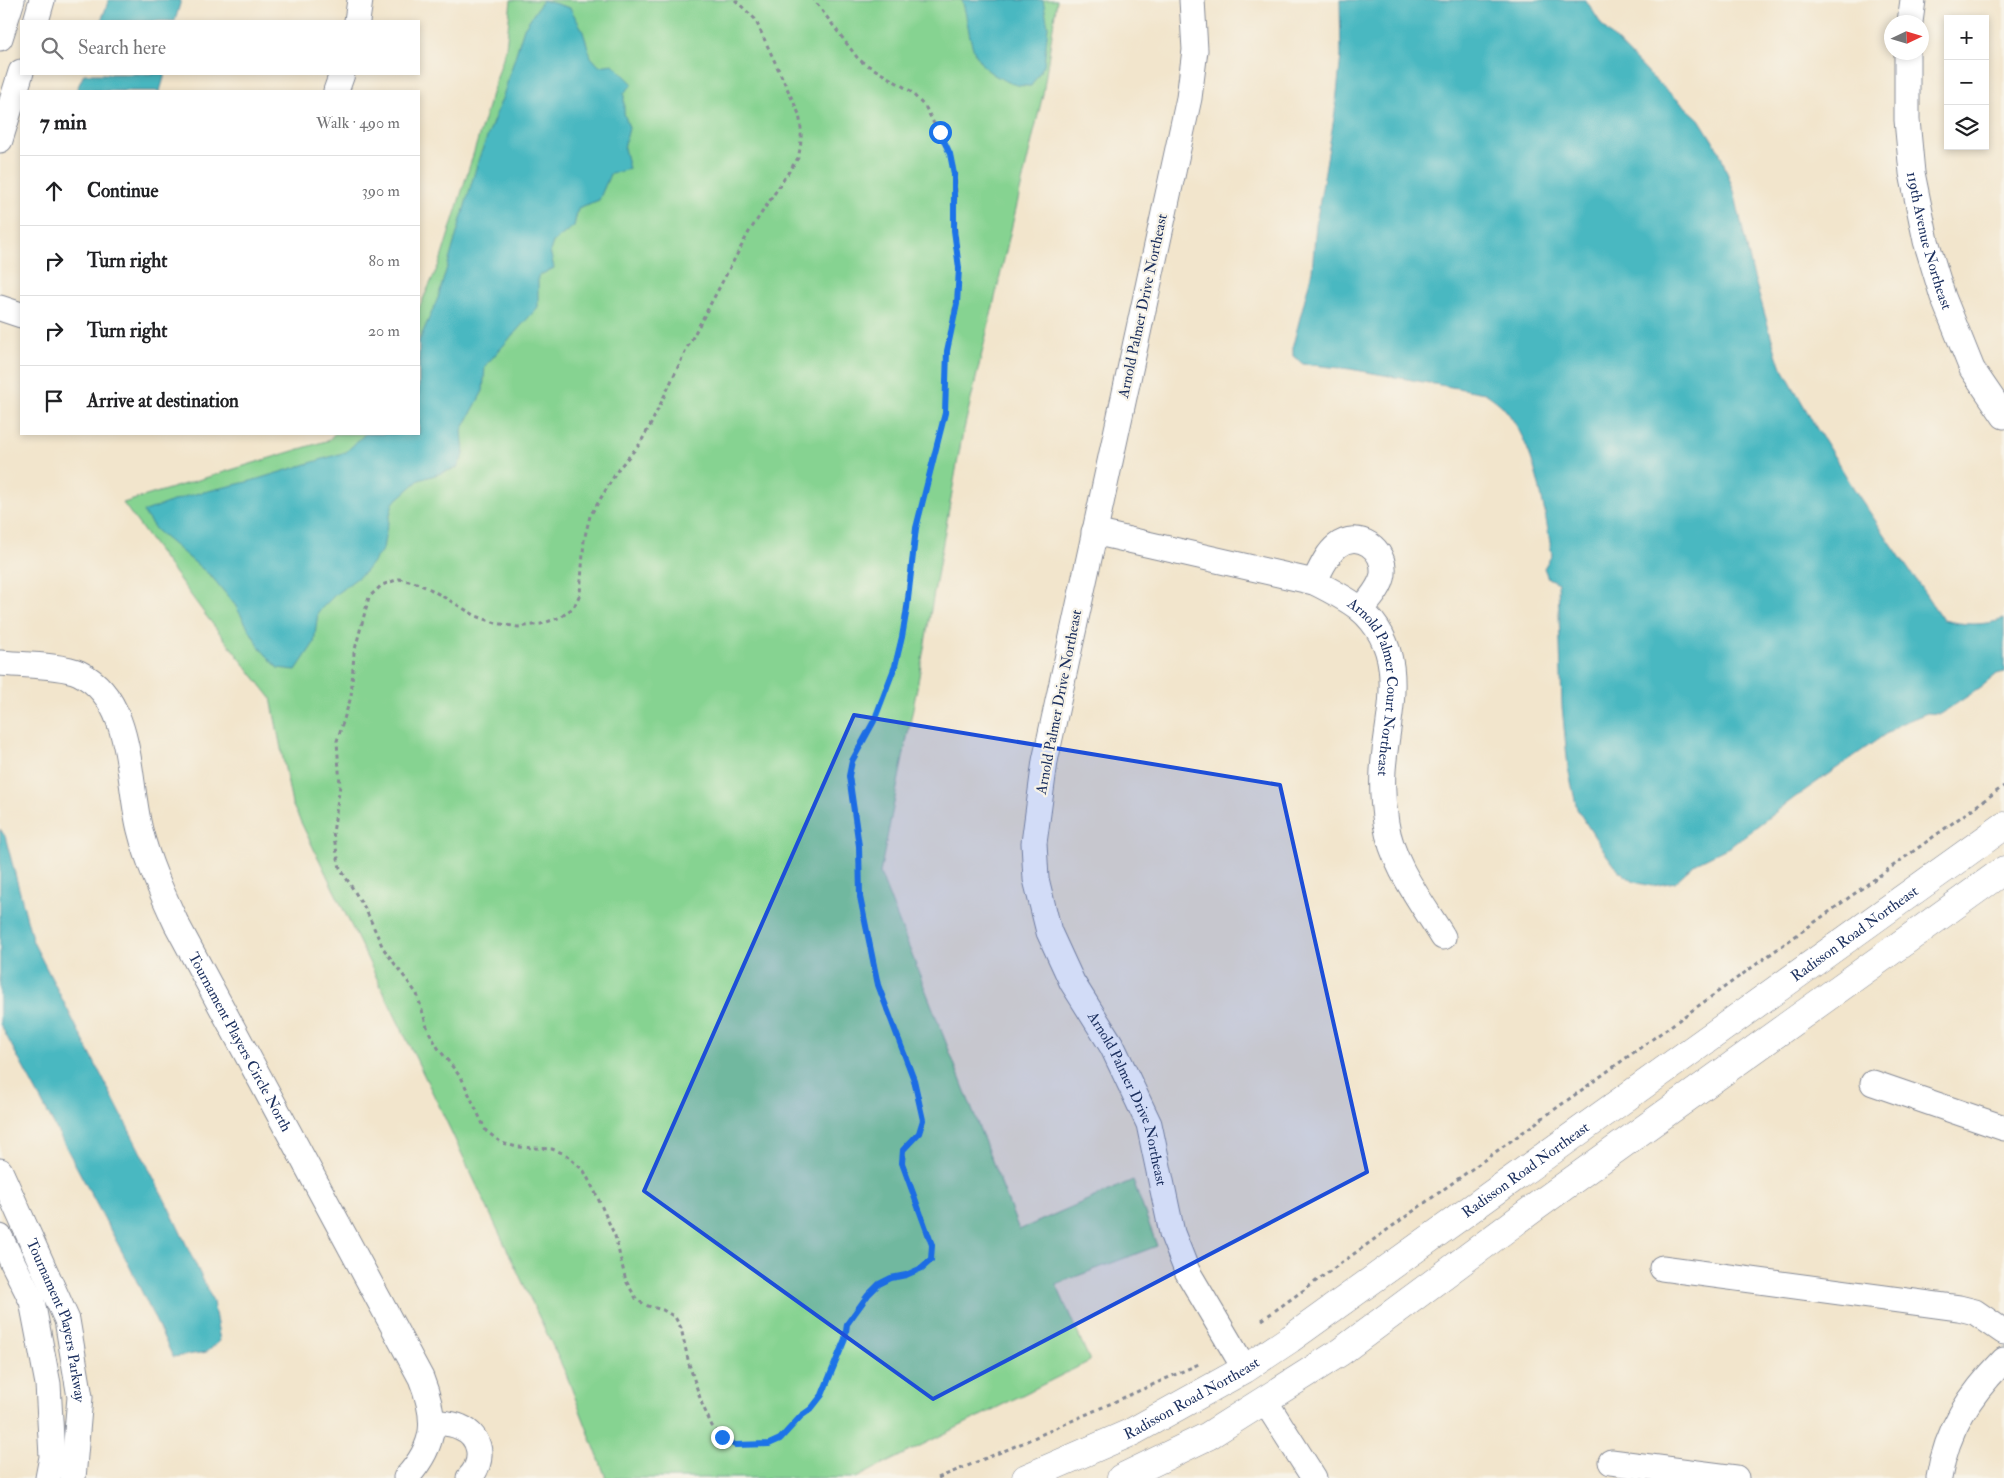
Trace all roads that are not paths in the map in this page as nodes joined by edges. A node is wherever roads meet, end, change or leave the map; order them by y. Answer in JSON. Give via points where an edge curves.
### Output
{"nodes":[{"id":1,"x":12,"y":0,"type":"edge"},
{"id":2,"x":42,"y":0,"type":"edge"},
{"id":3,"x":360,"y":0,"type":"edge"},
{"id":4,"x":1192,"y":0,"type":"edge"},
{"id":5,"x":1913,"y":0,"type":"edge"},
{"id":6,"x":1911,"y":15,"type":"edge"},
{"id":7,"x":36,"y":20,"type":"edge"},
{"id":8,"x":357,"y":20,"type":"edge"},
{"id":9,"x":0,"y":38,"type":"edge"},
{"id":10,"x":1907,"y":60,"type":"edge"},
{"id":11,"x":20,"y":75,"type":"edge"},
{"id":12,"x":342,"y":75,"type":"edge"},
{"id":13,"x":336,"y":90,"type":"edge"},
{"id":14,"x":0,"y":140,"type":"edge"},
{"id":15,"x":0,"y":308,"type":"edge"},
{"id":16,"x":20,"y":315,"type":"edge"},
{"id":17,"x":2004,"y":416,"type":"edge"},
{"id":18,"x":1094,"y":532,"type":"junction"},
{"id":19,"x":1314,"y":582,"type":"junction"},
{"id":20,"x":1361,"y":610,"type":"junction"},
{"id":21,"x":0,"y":663,"type":"edge"},
{"id":22,"x":2004,"y":826,"type":"edge"},
{"id":23,"x":2004,"y":870,"type":"edge"},
{"id":24,"x":1443,"y":937,"type":"dead end"},
{"id":25,"x":1873,"y":1083,"type":"dead end"},
{"id":26,"x":2004,"y":1128,"type":"edge"},
{"id":27,"x":0,"y":1171,"type":"edge"},
{"id":28,"x":0,"y":1237,"type":"edge"},
{"id":29,"x":1662,"y":1268,"type":"dead end"},
{"id":30,"x":1371,"y":1280,"type":"junction"},
{"id":31,"x":2004,"y":1332,"type":"edge"},
{"id":32,"x":2004,"y":1360,"type":"edge"},
{"id":33,"x":1245,"y":1369,"type":"junction"},
{"id":34,"x":1264,"y":1401,"type":"junction"},
{"id":35,"x":433,"y":1422,"type":"junction"},
{"id":36,"x":1611,"y":1462,"type":"dead end"},
{"id":37,"x":1133,"y":1473,"type":"edge"},
{"id":38,"x":417,"y":1474,"type":"edge"},
{"id":39,"x":48,"y":1478,"type":"edge"},
{"id":40,"x":73,"y":1478,"type":"edge"},
{"id":41,"x":470,"y":1478,"type":"edge"},
{"id":42,"x":1026,"y":1478,"type":"edge"},
{"id":43,"x":1314,"y":1478,"type":"edge"},
{"id":44,"x":1736,"y":1478,"type":"edge"},
{"id":45,"x":1939,"y":1478,"type":"edge"}],
"edges":[{"from":1,"to":9,"type":"street"},
{"from":2,"to":7,"type":"street"},
{"from":3,"to":8,"type":"street"},
{"from":4,"to":18,"type":"street","name":"Arnold Palmer Drive Northeast","via":[[1195,50],[1189,98]]},
{"from":5,"to":6,"type":"street"},
{"from":10,"to":17,"type":"street","name":"119th Avenue Northeast","via":[[1907,120],[1912,172],[1926,241],[1972,369]]},
{"from":11,"to":14,"type":"street"},
{"from":12,"to":13,"type":"street"},
{"from":15,"to":16,"type":"street"},
{"from":18,"to":19,"type":"street","name":"Arnold Palmer Court Northeast"},
{"from":18,"to":33,"type":"street","name":"Arnold Palmer Drive Northeast","via":[[1045,761],[1034,843],[1036,878],[1048,932],[1072,982],[1112,1046],[1149,1124],[1172,1233],[1187,1271]]},
{"from":19,"to":20,"type":"street","name":"Arnold Palmer Court Northeast"},
{"from":19,"to":20,"type":"street","via":[[1329,554],[1338,545],[1358,538],[1370,544],[1383,562],[1383,575],[1380,585]]},
{"from":20,"to":24,"type":"street","name":"Arnold Palmer Court Northeast","via":[[1379,632],[1390,658],[1394,684],[1383,770],[1386,824],[1393,854]]},
{"from":21,"to":35,"type":"street","name":"Tournament Players Circle North","via":[[78,673],[111,701],[121,722],[140,830],[160,888],[421,1378],[430,1401]]},
{"from":22,"to":30,"type":"main road","name":"Radisson Road Northeast"},
{"from":23,"to":34,"type":"main road","via":[[1338,1353]]},
{"from":25,"to":26,"type":"street"},
{"from":27,"to":40,"type":"street","name":"Tournament Players Parkway","via":[[67,1320],[80,1397]]},
{"from":28,"to":39,"type":"street","name":"Tournament Players Parkway","via":[[32,1301],[48,1384],[52,1457]]},
{"from":29,"to":31,"type":"street","via":[[1959,1308],[1975,1312]]},
{"from":30,"to":33,"type":"main road","name":"Radisson Road Northeast"},
{"from":30,"to":34,"type":"main road","via":[[1363,1302],[1295,1354],[1270,1386]]},
{"from":32,"to":45,"type":"street","via":[[1975,1392],[1957,1419],[1945,1446]]},
{"from":33,"to":37,"type":"main road","via":[[1242,1382],[1208,1418],[1160,1446]]},
{"from":33,"to":42,"type":"main road","name":"Radisson Road Northeast","via":[[1132,1432]]},
{"from":34,"to":37,"type":"main road","via":[[1208,1436]]},
{"from":34,"to":43,"type":"street"},
{"from":35,"to":38,"type":"street","name":"Tournament Players Circle North"},
{"from":35,"to":41,"type":"street","via":[[460,1426],[474,1437],[480,1453],[477,1470]]},
{"from":36,"to":44,"type":"street"}]}
